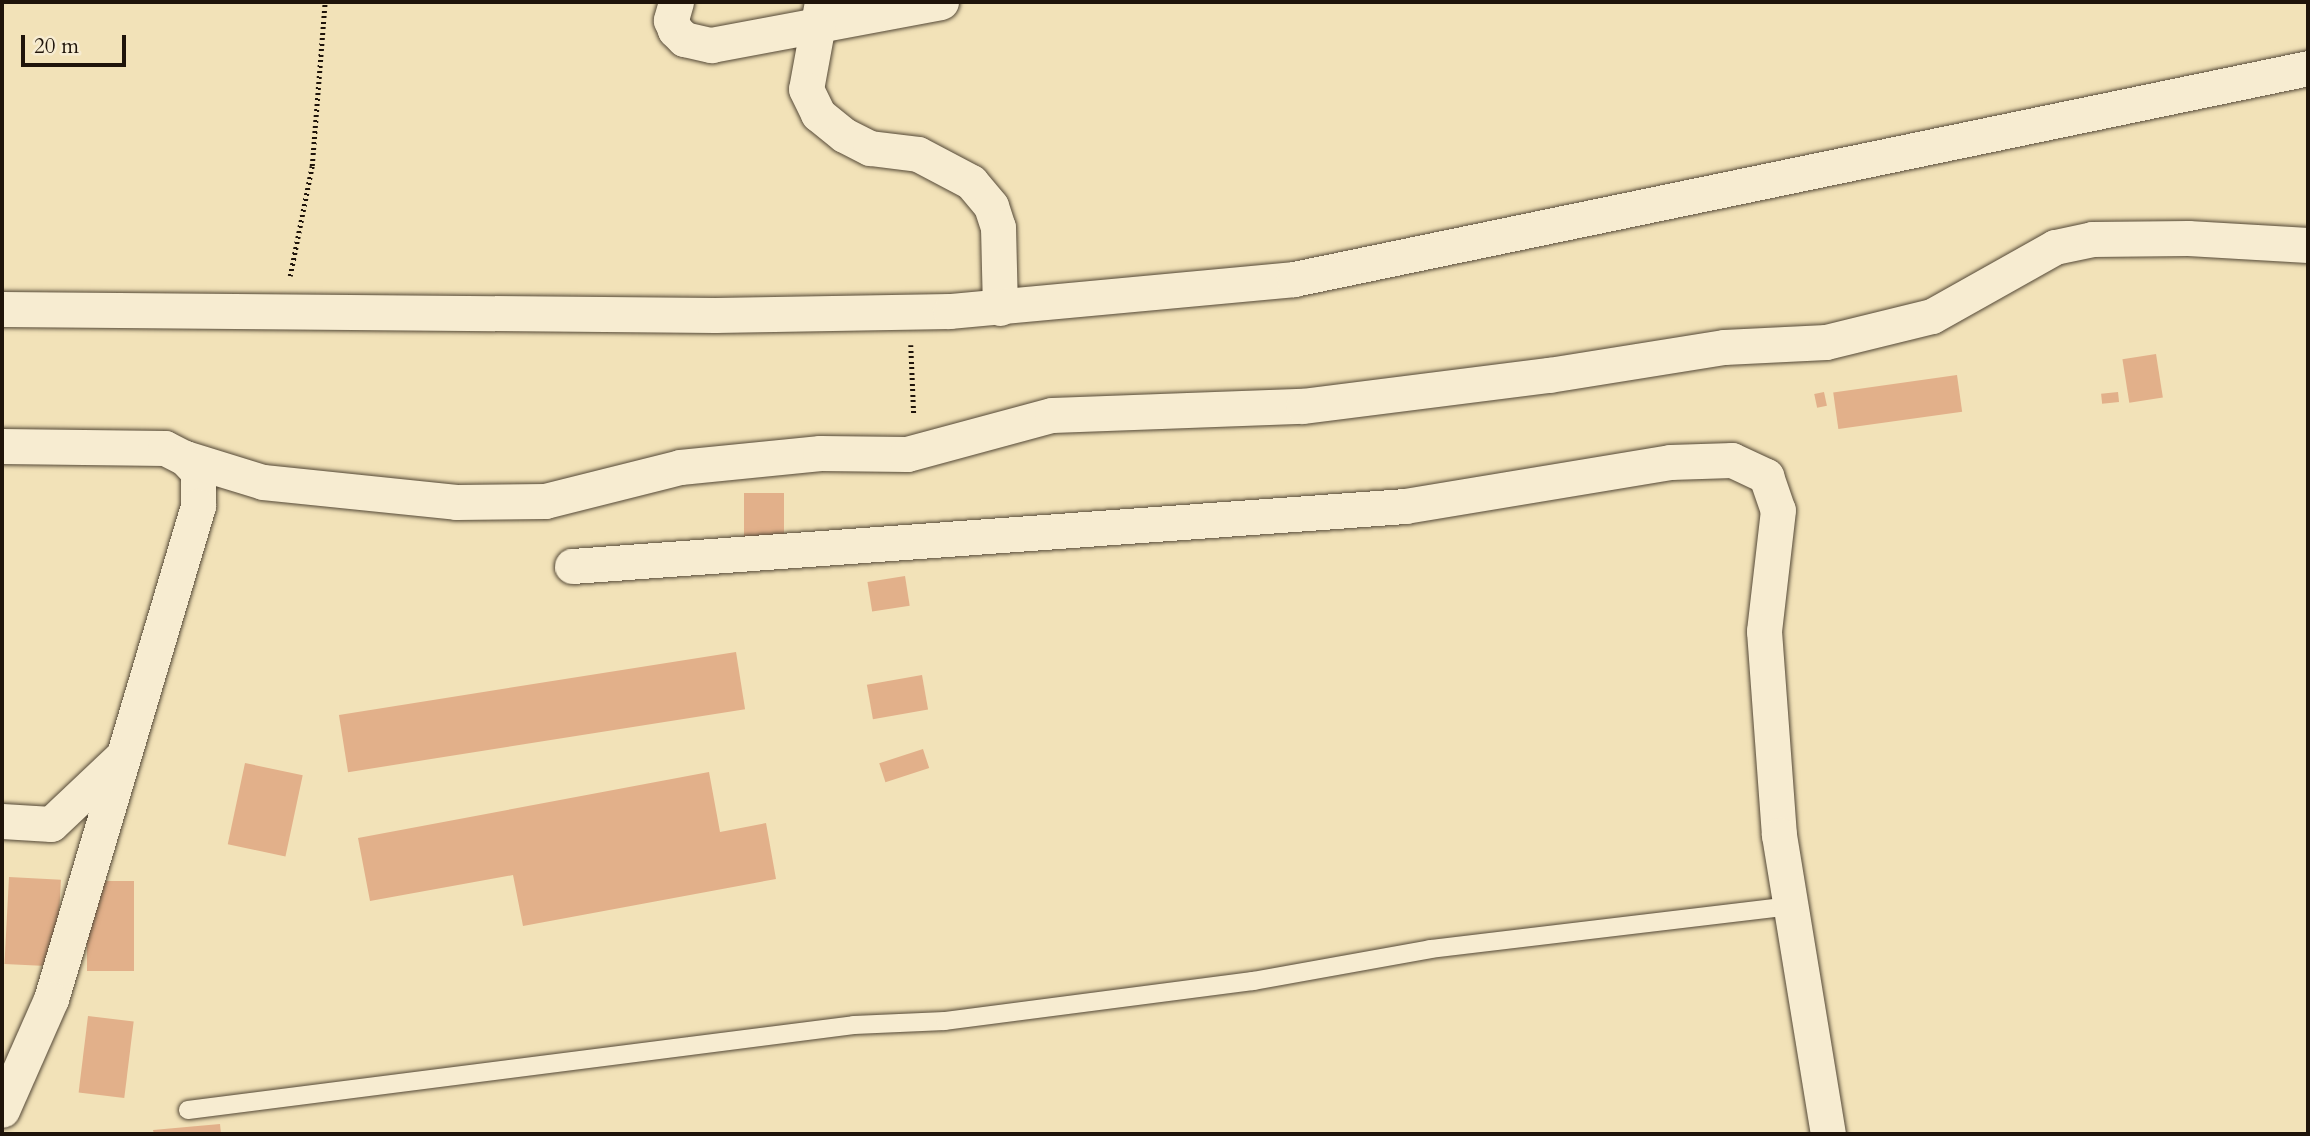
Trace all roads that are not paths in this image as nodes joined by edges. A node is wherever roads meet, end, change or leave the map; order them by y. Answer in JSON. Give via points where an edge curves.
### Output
{"nodes":[{"id":1,"x":676,"y":2,"type":"edge"},
{"id":2,"x":941,"y":2,"type":"edge"},
{"id":3,"x":820,"y":15,"type":"edge"},
{"id":4,"x":2308,"y":68,"type":"edge"},
{"id":5,"x":2308,"y":245,"type":"edge"},
{"id":6,"x":1000,"y":308,"type":"junction"},
{"id":7,"x":2,"y":309,"type":"edge"},
{"id":8,"x":2,"y":446,"type":"edge"},
{"id":9,"x":185,"y":458,"type":"junction"},
{"id":10,"x":572,"y":566,"type":"dead end"},
{"id":11,"x":123,"y":756,"type":"junction"},
{"id":12,"x":2,"y":821,"type":"edge"},
{"id":13,"x":1790,"y":906,"type":"junction"},
{"id":14,"x":2,"y":1110,"type":"edge"},
{"id":15,"x":188,"y":1110,"type":"dead end"},
{"id":16,"x":1828,"y":1134,"type":"edge"}],
"edges":[{"from":1,"to":3,"type":"street","via":[[671,20],[675,30],[684,39],[711,45]]},
{"from":2,"to":3,"type":"street"},
{"from":3,"to":6,"type":"street","via":[[806,89],[818,114],[870,148],[918,154],[971,182],[991,206],[998,227]]},
{"from":4,"to":6,"type":"street","via":[[1294,279]]},
{"from":5,"to":9,"type":"street","via":[[2188,238],[2092,239],[2055,247],[1932,316],[1826,342],[1724,347],[1303,406],[1052,415],[907,454],[820,453],[680,467],[545,501],[456,502],[263,482]]},
{"from":6,"to":7,"type":"street","via":[[908,312]]},
{"from":8,"to":9,"type":"street","via":[[165,448]]},
{"from":9,"to":11,"type":"street","via":[[198,472],[198,506]]},
{"from":10,"to":13,"type":"street","via":[[1405,506],[1670,461],[1732,460],[1766,476],[1778,510],[1764,631],[1779,835]]},
{"from":11,"to":12,"type":"street","via":[[51,824]]},
{"from":11,"to":14,"type":"street","via":[[51,999]]},
{"from":13,"to":15,"type":"lane","via":[[1430,949],[1253,981],[945,1021],[854,1025]]},
{"from":13,"to":16,"type":"street"}]}
